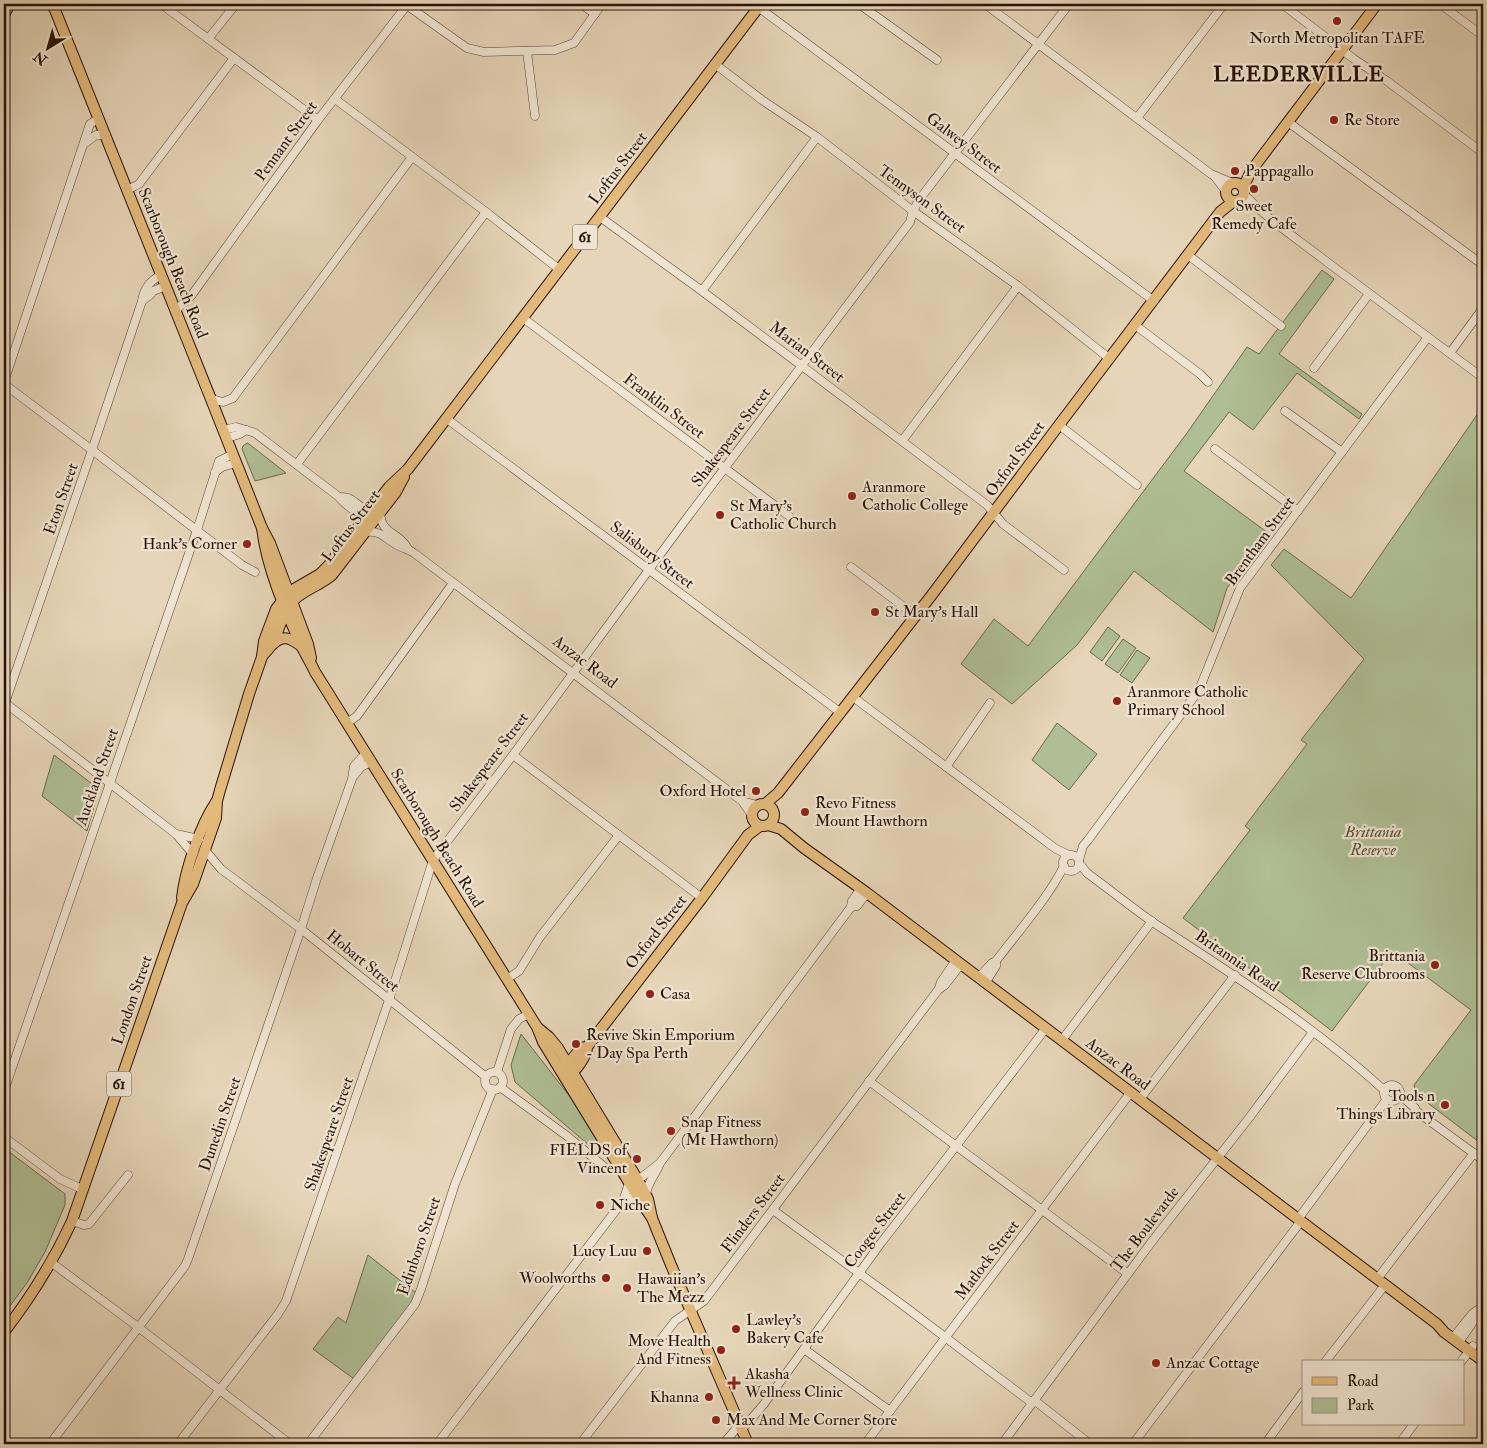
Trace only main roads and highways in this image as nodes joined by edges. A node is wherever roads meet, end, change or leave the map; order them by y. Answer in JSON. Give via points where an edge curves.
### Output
{"nodes":[{"id":1,"x":9,"y":4,"type":"edge"},
{"id":2,"x":1378,"y":4,"type":"edge"},
{"id":3,"x":760,"y":5,"type":"edge"},
{"id":4,"x":53,"y":6,"type":"edge"},
{"id":5,"x":4,"y":14,"type":"edge"},
{"id":6,"x":287,"y":601,"type":"junction"},
{"id":7,"x":271,"y":646,"type":"junction"},
{"id":8,"x":301,"y":646,"type":"junction"},
{"id":9,"x":262,"y":657,"type":"junction"},
{"id":10,"x":312,"y":665,"type":"junction"},
{"id":11,"x":217,"y":801,"type":"junction"},
{"id":12,"x":763,"y":815,"type":"junction"},
{"id":13,"x":182,"y":903,"type":"junction"},
{"id":14,"x":566,"y":1071,"type":"junction"},
{"id":15,"x":1437,"y":1324,"type":"junction"},
{"id":16,"x":4,"y":1332,"type":"edge"},
{"id":17,"x":1471,"y":1348,"type":"junction"},
{"id":18,"x":1483,"y":1354,"type":"edge"},
{"id":19,"x":1483,"y":1361,"type":"edge"},
{"id":20,"x":748,"y":1444,"type":"edge"}],
"edges":[{"from":1,"to":5,"type":"highway"},
{"from":2,"to":12,"type":"main road","name":"Oxford Street"},
{"from":3,"to":6,"type":"main road","name":"Loftus Street","number":"61","via":[[408,469],[396,492],[377,510],[332,575],[325,582]]},
{"from":4,"to":6,"type":"main road","name":"Scarborough Beach Road","via":[[270,543]]},
{"from":6,"to":7,"type":"main road","name":"London Street","number":"61"},
{"from":6,"to":8,"type":"main road","name":"Scarborough Beach Road"},
{"from":6,"to":9,"type":"main road","name":"London Street","number":"61","via":[[276,609],[266,634]]},
{"from":6,"to":10,"type":"main road","name":"Scarborough Beach Road","via":[[308,644]]},
{"from":7,"to":8,"type":"main road","via":[[284,638]]},
{"from":7,"to":9,"type":"main road","name":"London Street","number":"61"},
{"from":8,"to":10,"type":"main road","name":"Scarborough Beach Road"},
{"from":9,"to":11,"type":"main road","name":"London Street","number":"61"},
{"from":10,"to":14,"type":"main road","name":"Scarborough Beach Road","via":[[537,1027],[543,1042]]},
{"from":11,"to":13,"type":"main road","name":"London Street","number":"61","via":[[216,818],[201,862]]},
{"from":11,"to":13,"type":"main road","name":"London Street","number":"61","via":[[208,815],[184,880]]},
{"from":12,"to":14,"type":"main road","name":"Oxford Street","via":[[587,1047],[587,1052]]},
{"from":12,"to":15,"type":"main road","name":"Anzac Road"},
{"from":13,"to":16,"type":"main road","name":"London Street","number":"61","via":[[72,1221],[52,1263]]},
{"from":14,"to":20,"type":"main road","name":"Scarborough Beach Road","via":[[641,1195]]},
{"from":15,"to":17,"type":"main road","name":"Anzac Road"},
{"from":15,"to":17,"type":"main road","name":"Anzac Road","via":[[1448,1328]]},
{"from":17,"to":18,"type":"main road","name":"Anzac Road"},
{"from":17,"to":19,"type":"main road","name":"Anzac Road"}]}
